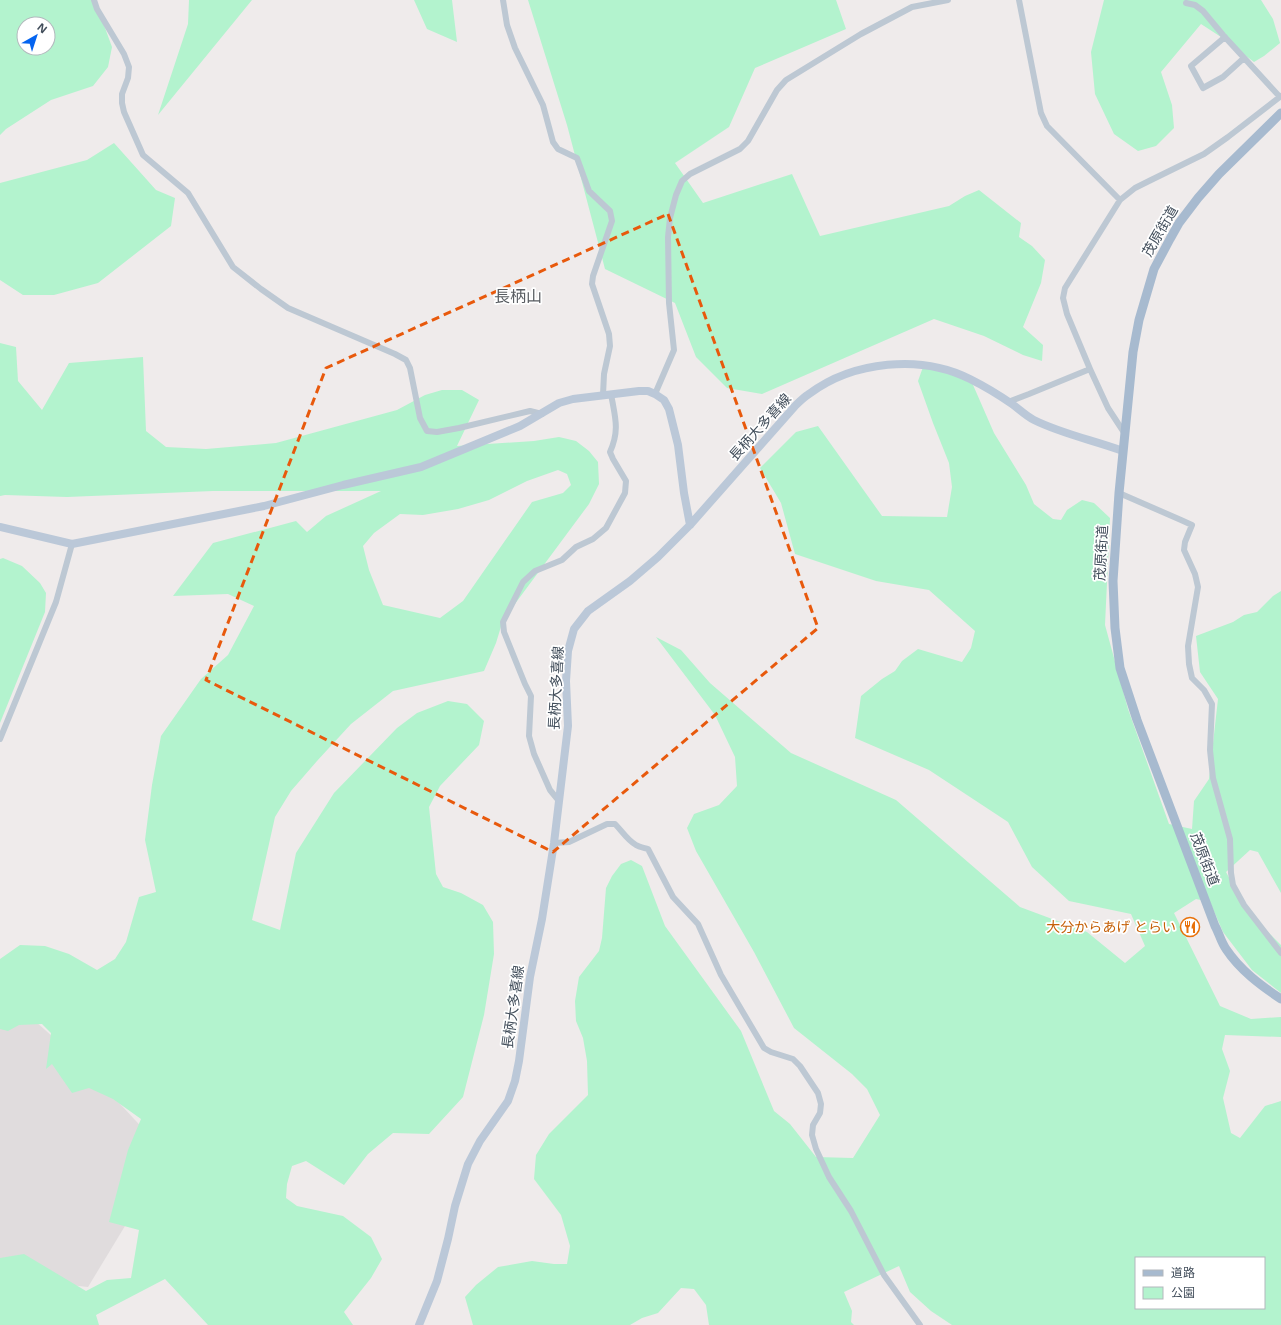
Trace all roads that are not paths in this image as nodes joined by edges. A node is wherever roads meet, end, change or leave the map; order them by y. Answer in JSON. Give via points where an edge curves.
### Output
{"nodes":[{"id":1,"x":94,"y":0,"type":"edge"},
{"id":2,"x":504,"y":0,"type":"edge"},
{"id":3,"x":948,"y":0,"type":"edge"},
{"id":4,"x":1019,"y":0,"type":"edge"},
{"id":5,"x":1186,"y":3,"type":"dead end"},
{"id":6,"x":1225,"y":37,"type":"junction"},
{"id":7,"x":1244,"y":58,"type":"junction"},
{"id":8,"x":1280,"y":97,"type":"edge"},
{"id":9,"x":1281,"y":113,"type":"edge"},
{"id":10,"x":1120,"y":200,"type":"junction"},
{"id":11,"x":1090,"y":369,"type":"junction"},
{"id":12,"x":655,"y":394,"type":"junction"},
{"id":13,"x":607,"y":395,"type":"junction"},
{"id":14,"x":1008,"y":402,"type":"junction"},
{"id":15,"x":542,"y":414,"type":"junction"},
{"id":16,"x":1125,"y":434,"type":"junction"},
{"id":17,"x":1122,"y":451,"type":"junction"},
{"id":18,"x":1118,"y":493,"type":"junction"},
{"id":19,"x":690,"y":525,"type":"junction"},
{"id":20,"x":0,"y":526,"type":"edge"},
{"id":21,"x":72,"y":544,"type":"junction"},
{"id":22,"x":0,"y":739,"type":"edge"},
{"id":23,"x":559,"y":800,"type":"junction"},
{"id":24,"x":554,"y":843,"type":"junction"},
{"id":25,"x":1281,"y":953,"type":"edge"},
{"id":26,"x":1281,"y":999,"type":"edge"},
{"id":27,"x":419,"y":1325,"type":"edge"},
{"id":28,"x":920,"y":1325,"type":"edge"}],
"edges":[{"from":1,"to":15,"type":"street","via":[[129,67],[122,103],[142,156],[188,193],[232,267],[288,308],[406,360],[410,368],[420,418],[427,431],[459,428],[530,411]]},
{"from":2,"to":13,"type":"street","via":[[507,25],[515,48],[543,105],[553,142],[558,149],[577,158],[589,191],[610,211],[610,230],[592,284],[609,334],[610,346],[604,374]]},
{"from":3,"to":12,"type":"street","via":[[912,7],[861,34],[786,80],[777,90],[748,141],[740,149],[690,174],[682,181],[670,218],[668,237],[669,303],[674,350]]},
{"from":4,"to":10,"type":"street","via":[[1041,113],[1047,126]]},
{"from":5,"to":6,"type":"street","via":[[1195,5],[1203,11]]},
{"from":6,"to":7,"type":"street"},
{"from":6,"to":7,"type":"street","via":[[1191,66],[1203,88],[1223,77]]},
{"from":7,"to":8,"type":"street"},
{"from":8,"to":10,"type":"street","via":[[1204,154],[1135,188]]},
{"from":9,"to":16,"type":"main road","name":"茂原街道","via":[[1198,198],[1179,223],[1154,269],[1135,337]]},
{"from":10,"to":11,"type":"street","via":[[1065,288],[1062,298]]},
{"from":11,"to":14,"type":"street"},
{"from":11,"to":16,"type":"street","via":[[1108,408]]},
{"from":12,"to":13,"type":"main road","via":[[639,391]]},
{"from":12,"to":19,"type":"main road","via":[[664,400],[669,409],[678,445]]},
{"from":13,"to":15,"type":"main road","via":[[559,403]]},
{"from":13,"to":23,"type":"street","via":[[617,428],[610,452],[626,481],[625,493],[606,528],[593,539],[576,547],[562,560],[535,571],[523,582],[503,622],[504,632],[530,696],[529,736],[534,754],[550,790]]},
{"from":14,"to":17,"type":"main road","name":"長柄大多喜線","via":[[1033,420]]},
{"from":14,"to":19,"type":"main road","name":"長柄大多喜線","via":[[957,372],[923,365],[892,364],[845,375],[809,393],[795,406]]},
{"from":15,"to":21,"type":"main road","via":[[520,426],[421,467],[264,506]]},
{"from":16,"to":17,"type":"main road","name":"茂原街道"},
{"from":17,"to":18,"type":"main road","name":"茂原街道"},
{"from":18,"to":25,"type":"street","via":[[1192,525],[1184,550],[1198,587],[1188,646],[1189,664],[1192,678],[1204,690],[1212,704],[1210,750],[1213,778],[1230,839],[1233,885],[1244,905]]},
{"from":18,"to":26,"type":"main road","name":"茂原街道","via":[[1113,581],[1120,668],[1137,720],[1225,948],[1250,977]]},
{"from":19,"to":23,"type":"main road","name":"長柄大多喜線","via":[[630,581],[588,611],[574,629],[568,650],[568,726]]},
{"from":20,"to":21,"type":"main road"},
{"from":21,"to":22,"type":"street","via":[[56,602]]},
{"from":23,"to":24,"type":"main road","name":"長柄大多喜線"},
{"from":24,"to":27,"type":"main road","name":"長柄大多喜線","via":[[530,977],[515,1081],[508,1101],[480,1141],[468,1164],[436,1281]]},
{"from":24,"to":28,"type":"street","via":[[569,842],[607,824],[615,824],[636,845],[648,849],[673,897],[698,924],[721,975],[764,1048],[793,1059],[818,1093],[820,1113],[813,1125],[812,1135],[816,1149],[829,1178],[884,1275]]}]}
